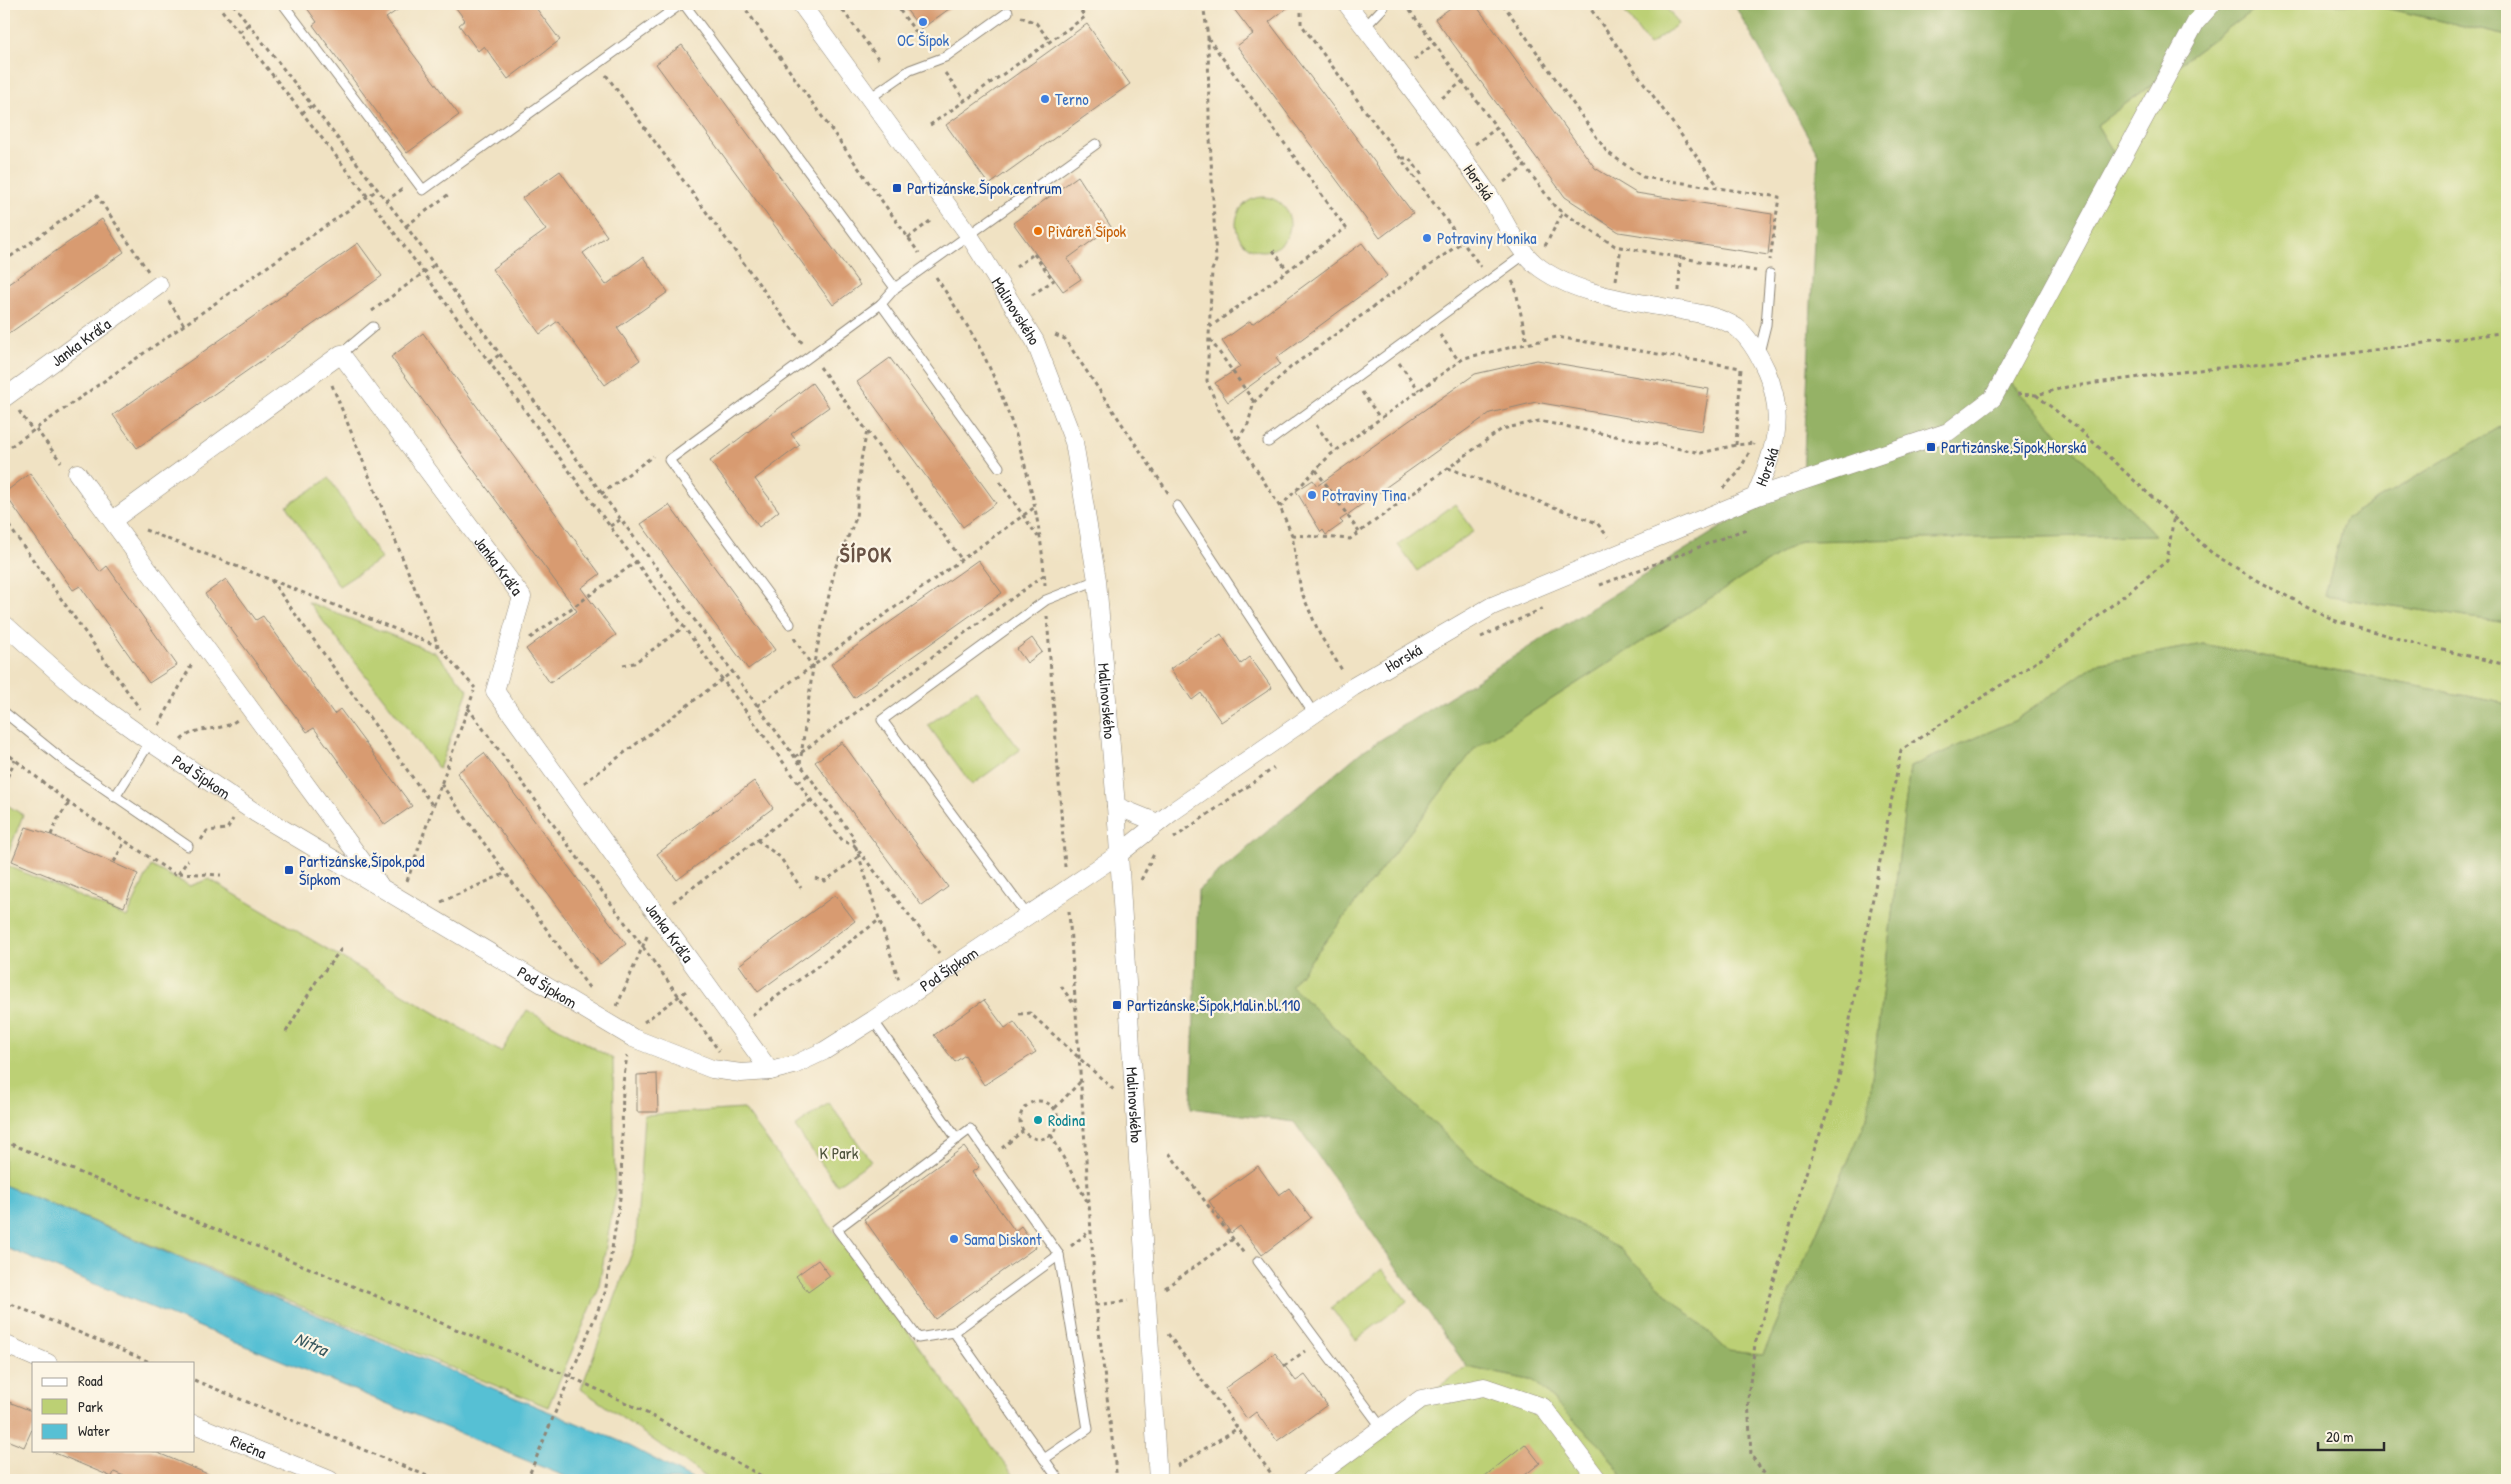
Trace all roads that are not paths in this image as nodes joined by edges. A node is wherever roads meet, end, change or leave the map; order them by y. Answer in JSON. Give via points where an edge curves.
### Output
{"nodes":[{"id":1,"x":283,"y":4,"type":"edge"},
{"id":2,"x":683,"y":4,"type":"edge"},
{"id":3,"x":801,"y":4,"type":"edge"},
{"id":4,"x":1347,"y":4,"type":"edge"},
{"id":5,"x":1383,"y":4,"type":"edge"},
{"id":6,"x":2212,"y":4,"type":"edge"},
{"id":7,"x":1008,"y":12,"type":"road end"},
{"id":8,"x":1364,"y":27,"type":"junction"},
{"id":9,"x":870,"y":98,"type":"junction"},
{"id":10,"x":1096,"y":144,"type":"dead end"},
{"id":11,"x":969,"y":235,"type":"junction"},
{"id":12,"x":1531,"y":260,"type":"junction"},
{"id":13,"x":1770,"y":274,"type":"road end"},
{"id":14,"x":159,"y":285,"type":"road end"},
{"id":15,"x":895,"y":288,"type":"junction"},
{"id":16,"x":880,"y":304,"type":"junction"},
{"id":17,"x":373,"y":327,"type":"dead end"},
{"id":18,"x":1758,"y":353,"type":"junction"},
{"id":19,"x":341,"y":354,"type":"junction"},
{"id":20,"x":4,"y":398,"type":"edge"},
{"id":21,"x":1268,"y":442,"type":"dead end"},
{"id":22,"x":999,"y":467,"type":"road end"},
{"id":23,"x":77,"y":473,"type":"road end"},
{"id":24,"x":1755,"y":497,"type":"junction"},
{"id":25,"x":1177,"y":506,"type":"road end"},
{"id":26,"x":117,"y":517,"type":"junction"},
{"id":27,"x":1097,"y":580,"type":"junction"},
{"id":28,"x":4,"y":624,"type":"edge"},
{"id":29,"x":790,"y":624,"type":"dead end"},
{"id":30,"x":4,"y":712,"type":"edge"},
{"id":31,"x":1314,"y":714,"type":"junction"},
{"id":32,"x":152,"y":738,"type":"junction"},
{"id":33,"x":115,"y":797,"type":"junction"},
{"id":34,"x":1116,"y":806,"type":"junction"},
{"id":35,"x":1158,"y":823,"type":"junction"},
{"id":36,"x":188,"y":846,"type":"dead end"},
{"id":37,"x":1119,"y":854,"type":"junction"},
{"id":38,"x":383,"y":891,"type":"junction"},
{"id":39,"x":1026,"y":915,"type":"junction"},
{"id":40,"x":873,"y":1020,"type":"junction"},
{"id":41,"x":770,"y":1071,"type":"junction"},
{"id":42,"x":957,"y":1139,"type":"junction"},
{"id":43,"x":1059,"y":1255,"type":"junction"},
{"id":44,"x":1258,"y":1261,"type":"road end"},
{"id":45,"x":954,"y":1332,"type":"junction"},
{"id":46,"x":4,"y":1344,"type":"edge"},
{"id":47,"x":46,"y":1362,"type":"edge"},
{"id":48,"x":195,"y":1424,"type":"edge"},
{"id":49,"x":1382,"y":1428,"type":"junction"},
{"id":50,"x":1044,"y":1459,"type":"junction"},
{"id":51,"x":330,"y":1480,"type":"edge"},
{"id":52,"x":1060,"y":1480,"type":"edge"},
{"id":53,"x":1158,"y":1480,"type":"edge"},
{"id":54,"x":1311,"y":1480,"type":"edge"},
{"id":55,"x":1598,"y":1480,"type":"edge"}],
"edges":[{"from":1,"to":2,"type":"lane","via":[[423,190]]},
{"from":2,"to":15,"type":"lane"},
{"from":3,"to":9,"type":"street","name":"Malinovského"},
{"from":4,"to":8,"type":"street","name":"Horská"},
{"from":5,"to":8,"type":"lane"},
{"from":6,"to":24,"type":"street","via":[[2196,22],[1994,398],[1948,432]]},
{"from":7,"to":9,"type":"lane","via":[[946,57],[910,70]]},
{"from":8,"to":12,"type":"street","name":"Horská","via":[[1488,193]]},
{"from":9,"to":11,"type":"street","name":"Malinovského"},
{"from":10,"to":11,"type":"lane"},
{"from":11,"to":15,"type":"lane"},
{"from":11,"to":27,"type":"street","name":"Malinovského","via":[[1035,341],[1074,442]]},
{"from":12,"to":18,"type":"street","name":"Horská","via":[[1555,278],[1614,298],[1709,315],[1736,328]]},
{"from":12,"to":21,"type":"lane","via":[[1490,280]]},
{"from":13,"to":18,"type":"lane","via":[[1766,325]]},
{"from":14,"to":20,"type":"street","name":"Janka Kráľa"},
{"from":15,"to":16,"type":"lane"},
{"from":16,"to":22,"type":"lane"},
{"from":16,"to":29,"type":"lane","via":[[669,460]]},
{"from":17,"to":19,"type":"lane"},
{"from":18,"to":24,"type":"street","name":"Horská","via":[[1772,383],[1777,429],[1772,457]]},
{"from":19,"to":26,"type":"street"},
{"from":19,"to":41,"type":"street","name":"Janka Kráľa","via":[[522,598],[495,691]]},
{"from":23,"to":26,"type":"street"},
{"from":24,"to":31,"type":"street","name":"Horská","via":[[1492,606],[1353,687]]},
{"from":25,"to":31,"type":"lane"},
{"from":26,"to":38,"type":"street"},
{"from":27,"to":34,"type":"street","name":"Malinovského"},
{"from":27,"to":39,"type":"lane","via":[[1046,600],[882,720]]},
{"from":28,"to":32,"type":"street","name":"Pod Šípkom","via":[[78,690]]},
{"from":30,"to":33,"type":"lane"},
{"from":31,"to":35,"type":"street","name":"Horská"},
{"from":32,"to":33,"type":"lane"},
{"from":32,"to":38,"type":"street","name":"Pod Šípkom","via":[[256,813]]},
{"from":33,"to":36,"type":"lane"},
{"from":34,"to":35,"type":"street"},
{"from":34,"to":37,"type":"street","name":"Malinovského"},
{"from":35,"to":37,"type":"street","name":"Horská"},
{"from":37,"to":39,"type":"street","name":"Pod Šípkom"},
{"from":37,"to":53,"type":"street","name":"Malinovského"},
{"from":38,"to":41,"type":"street","name":"Pod Šípkom","via":[[636,1032],[712,1069],[741,1073]]},
{"from":39,"to":40,"type":"street","name":"Pod Šípkom"},
{"from":40,"to":41,"type":"street","name":"Pod Šípkom","via":[[824,1051],[794,1065]]},
{"from":40,"to":42,"type":"lane"},
{"from":42,"to":43,"type":"lane","via":[[970,1129]]},
{"from":42,"to":45,"type":"lane","via":[[837,1229],[918,1338]]},
{"from":43,"to":45,"type":"lane"},
{"from":43,"to":50,"type":"lane","via":[[1088,1429]]},
{"from":44,"to":49,"type":"lane"},
{"from":45,"to":50,"type":"lane"},
{"from":46,"to":47,"type":"street"},
{"from":48,"to":51,"type":"street","name":"Riečna"},
{"from":49,"to":54,"type":"street"},
{"from":49,"to":55,"type":"street","via":[[1422,1399],[1484,1387],[1543,1407]]},
{"from":50,"to":52,"type":"lane"}]}
